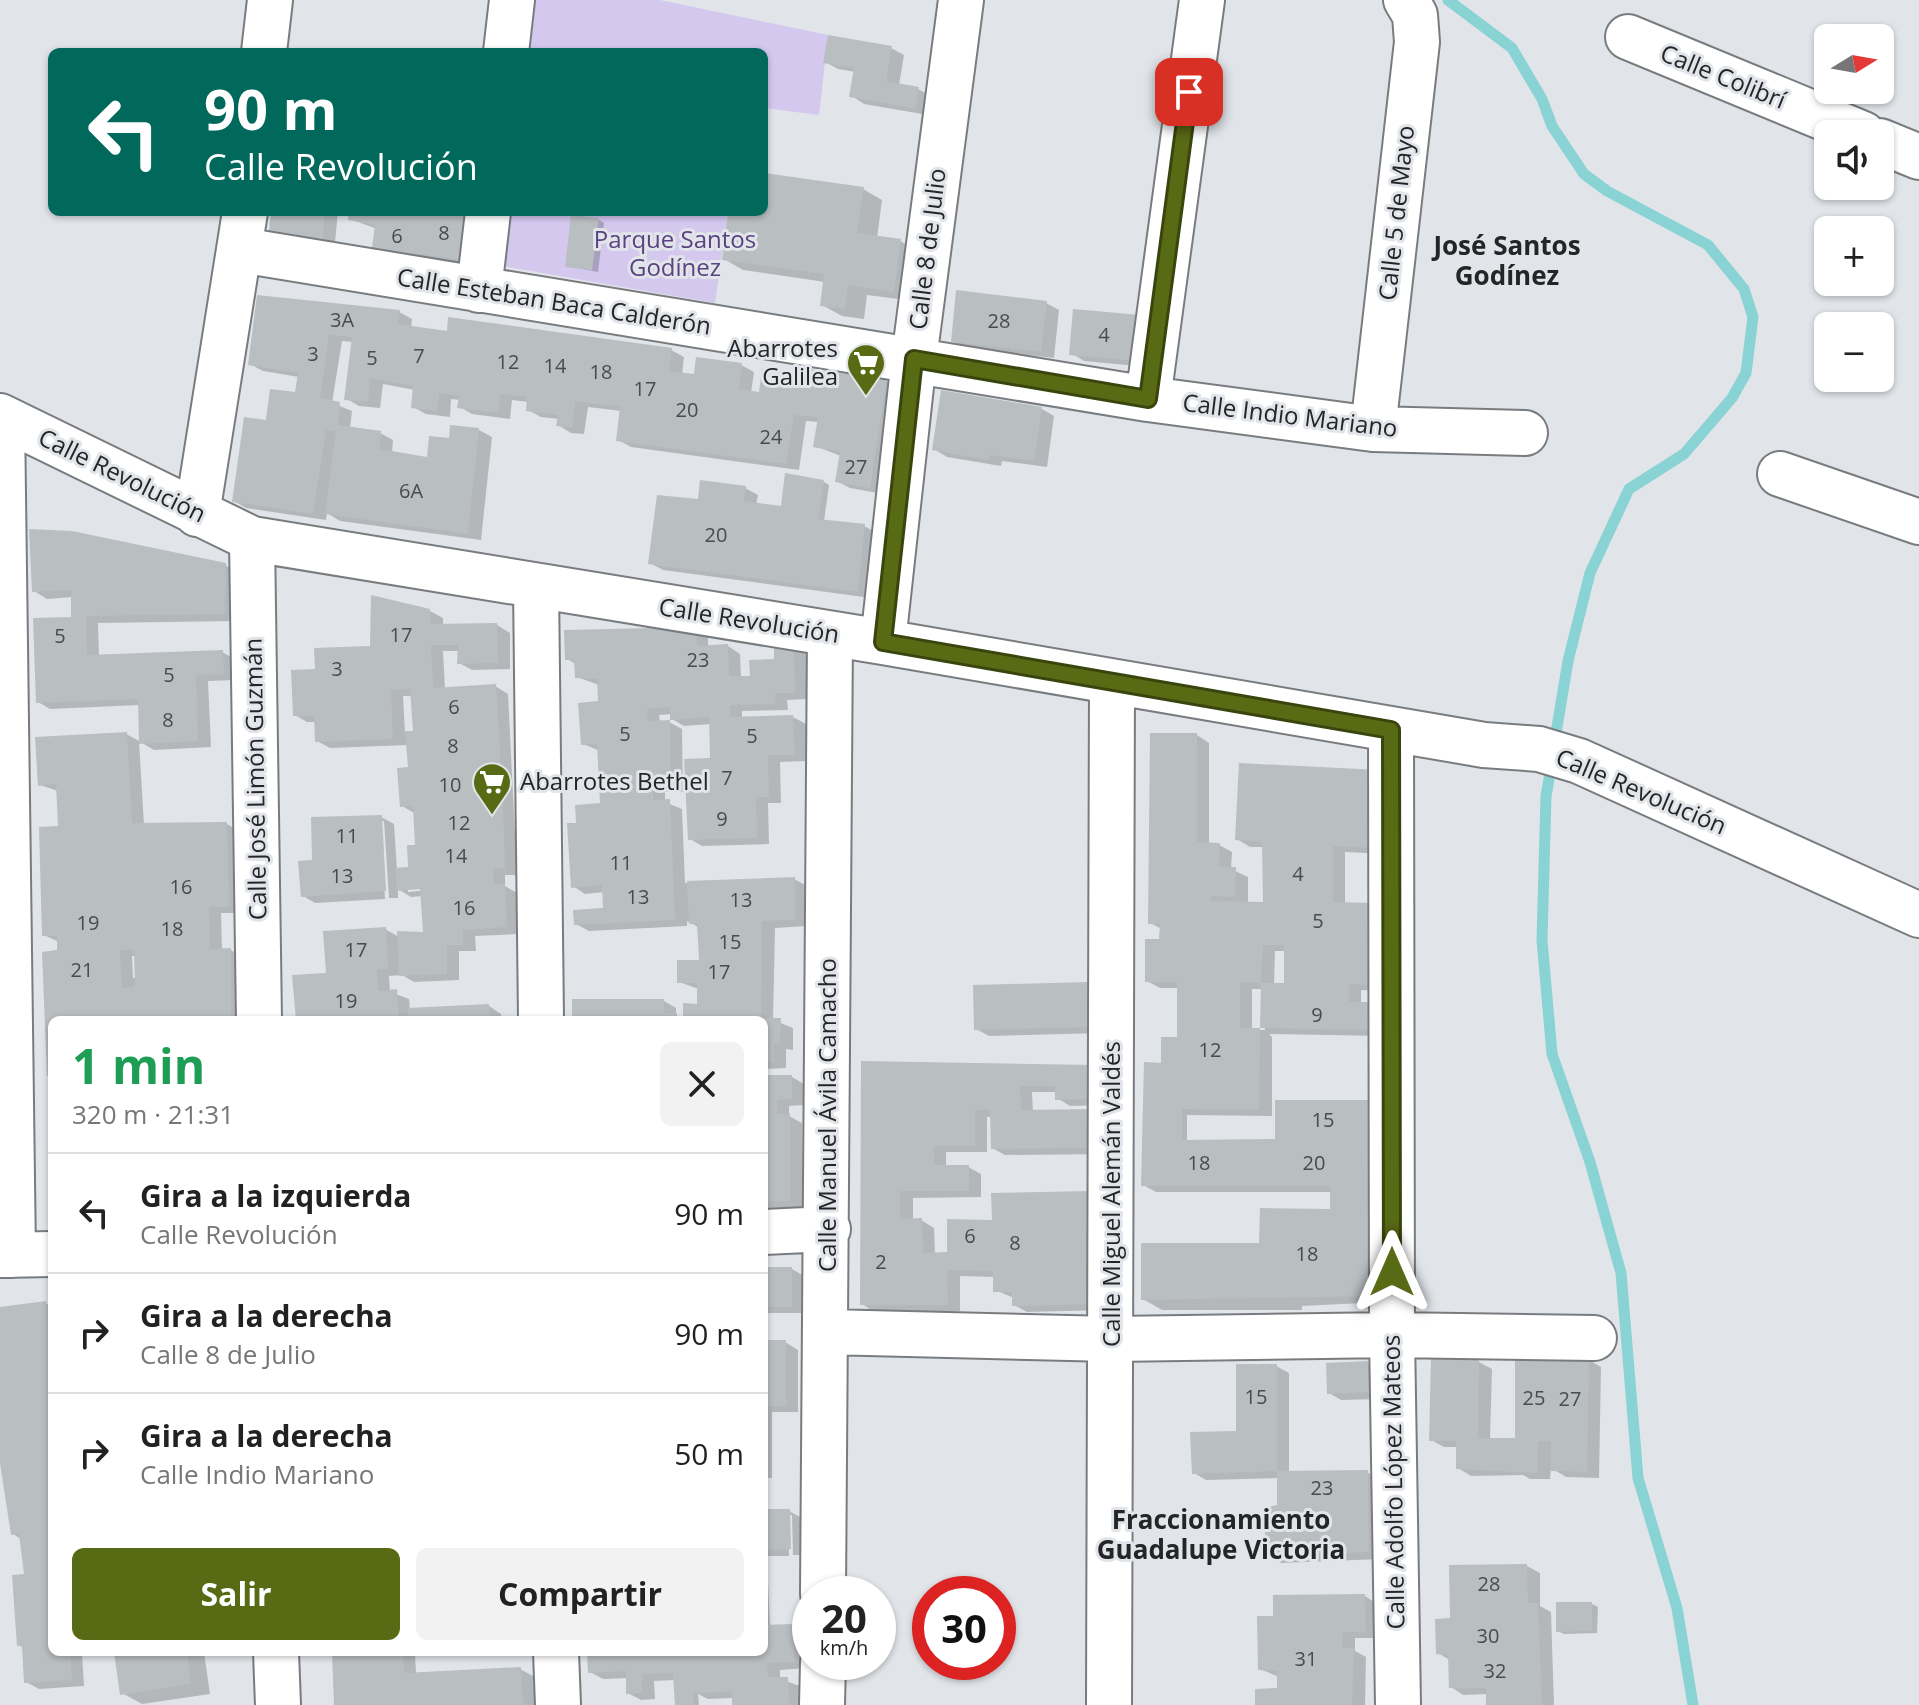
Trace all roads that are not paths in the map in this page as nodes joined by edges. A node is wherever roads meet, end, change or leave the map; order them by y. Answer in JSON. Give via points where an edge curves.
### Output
{"nodes":[{"id":1,"x":270,"y":0,"type":"edge"},
{"id":2,"x":512,"y":0,"type":"edge"},
{"id":3,"x":961,"y":0,"type":"edge"},
{"id":4,"x":1202,"y":0,"type":"edge"},
{"id":5,"x":1406,"y":0,"type":"edge"},
{"id":6,"x":1628,"y":37,"type":"dead end"},
{"id":7,"x":264,"y":48,"type":"edge"},
{"id":8,"x":506,"y":48,"type":"edge"},
{"id":9,"x":1829,"y":120,"type":"edge"},
{"id":10,"x":1894,"y":147,"type":"edge"},
{"id":11,"x":1919,"y":157,"type":"edge"},
{"id":12,"x":488,"y":216,"type":"edge"},
{"id":13,"x":243,"y":231,"type":"edge"},
{"id":14,"x":479,"y":290,"type":"junction"},
{"id":15,"x":914,"y":359,"type":"junction"},
{"id":16,"x":1148,"y":399,"type":"junction"},
{"id":17,"x":1,"y":417,"type":"edge"},
{"id":18,"x":1373,"y":429,"type":"junction"},
{"id":19,"x":1525,"y":433,"type":"dead end"},
{"id":20,"x":1780,"y":474,"type":"dead end"},
{"id":21,"x":197,"y":514,"type":"junction"},
{"id":22,"x":1919,"y":522,"type":"edge"},
{"id":23,"x":252,"y":539,"type":"junction"},
{"id":24,"x":536,"y":586,"type":"junction"},
{"id":25,"x":830,"y":635,"type":"junction"},
{"id":26,"x":883,"y":642,"type":"junction"},
{"id":27,"x":1112,"y":684,"type":"junction"},
{"id":28,"x":1391,"y":730,"type":"junction"},
{"id":29,"x":1919,"y":915,"type":"edge"},
{"id":30,"x":259,"y":1016,"type":"edge"},
{"id":31,"x":541,"y":1016,"type":"edge"},
{"id":32,"x":828,"y":1229,"type":"junction"},
{"id":33,"x":768,"y":1232,"type":"edge"},
{"id":34,"x":22,"y":1255,"type":"edge"},
{"id":35,"x":827,"y":1332,"type":"junction"},
{"id":36,"x":1392,"y":1335,"type":"junction"},
{"id":37,"x":1594,"y":1338,"type":"dead end"},
{"id":38,"x":1112,"y":1339,"type":"junction"},
{"id":39,"x":823,"y":1576,"type":"edge"},
{"id":40,"x":276,"y":1656,"type":"edge"},
{"id":41,"x":556,"y":1656,"type":"edge"},
{"id":42,"x":823,"y":1680,"type":"edge"},
{"id":43,"x":278,"y":1705,"type":"edge"},
{"id":44,"x":558,"y":1705,"type":"edge"},
{"id":45,"x":822,"y":1705,"type":"edge"},
{"id":46,"x":1109,"y":1705,"type":"edge"},
{"id":47,"x":1398,"y":1705,"type":"edge"}],
"edges":[{"from":1,"to":7,"type":"street"},
{"from":2,"to":8,"type":"street"},
{"from":3,"to":15,"type":"street","name":"Calle 8 de Julio"},
{"from":4,"to":16,"type":"street"},
{"from":5,"to":18,"type":"street","name":"Calle 5 de Mayo","via":[[1415,15],[1417,42]]},
{"from":6,"to":9,"type":"street","name":"Calle Colibrí"},
{"from":10,"to":11,"type":"street"},
{"from":12,"to":14,"type":"street"},
{"from":13,"to":14,"type":"street","name":"Calle Esteban Baca Calderón"},
{"from":13,"to":21,"type":"street"},
{"from":14,"to":15,"type":"street","name":"Calle Esteban Baca Calderón"},
{"from":15,"to":16,"type":"street","name":"Calle Indio Mariano"},
{"from":15,"to":26,"type":"street","name":"Calle 8 de Julio"},
{"from":16,"to":18,"type":"street","name":"Calle Indio Mariano"},
{"from":17,"to":21,"type":"street","name":"Calle Revolución"},
{"from":17,"to":34,"type":"street"},
{"from":18,"to":19,"type":"street","name":"Calle Indio Mariano"},
{"from":20,"to":22,"type":"street"},
{"from":21,"to":23,"type":"street","name":"Calle Revolución"},
{"from":23,"to":24,"type":"street","name":"Calle Revolución"},
{"from":23,"to":30,"type":"street","name":"Calle José Limón Guzmán"},
{"from":24,"to":25,"type":"street","name":"Calle Revolución"},
{"from":24,"to":31,"type":"street"},
{"from":25,"to":26,"type":"street","name":"Calle Revolución"},
{"from":25,"to":32,"type":"street","name":"Calle Manuel Ávila Camacho"},
{"from":26,"to":27,"type":"street","name":"Calle Revolución"},
{"from":27,"to":28,"type":"street","name":"Calle Revolución"},
{"from":27,"to":38,"type":"street","name":"Calle Miguel Alemán Valdés"},
{"from":28,"to":29,"type":"street","name":"Calle Revolución","via":[[1539,749],[1579,761]]},
{"from":28,"to":36,"type":"street","name":"Calle Adolfo López Mateos"},
{"from":32,"to":33,"type":"street"},
{"from":32,"to":35,"type":"street","name":"Calle Manuel Ávila Camacho"},
{"from":35,"to":38,"type":"street"},
{"from":35,"to":39,"type":"street","name":"Calle Manuel Ávila Camacho"},
{"from":36,"to":37,"type":"street"},
{"from":36,"to":38,"type":"street"},
{"from":36,"to":47,"type":"street","name":"Calle Adolfo López Mateos"},
{"from":38,"to":46,"type":"street","name":"Calle Miguel Alemán Valdés"},
{"from":40,"to":43,"type":"street"},
{"from":41,"to":44,"type":"street"},
{"from":42,"to":45,"type":"street"}]}
